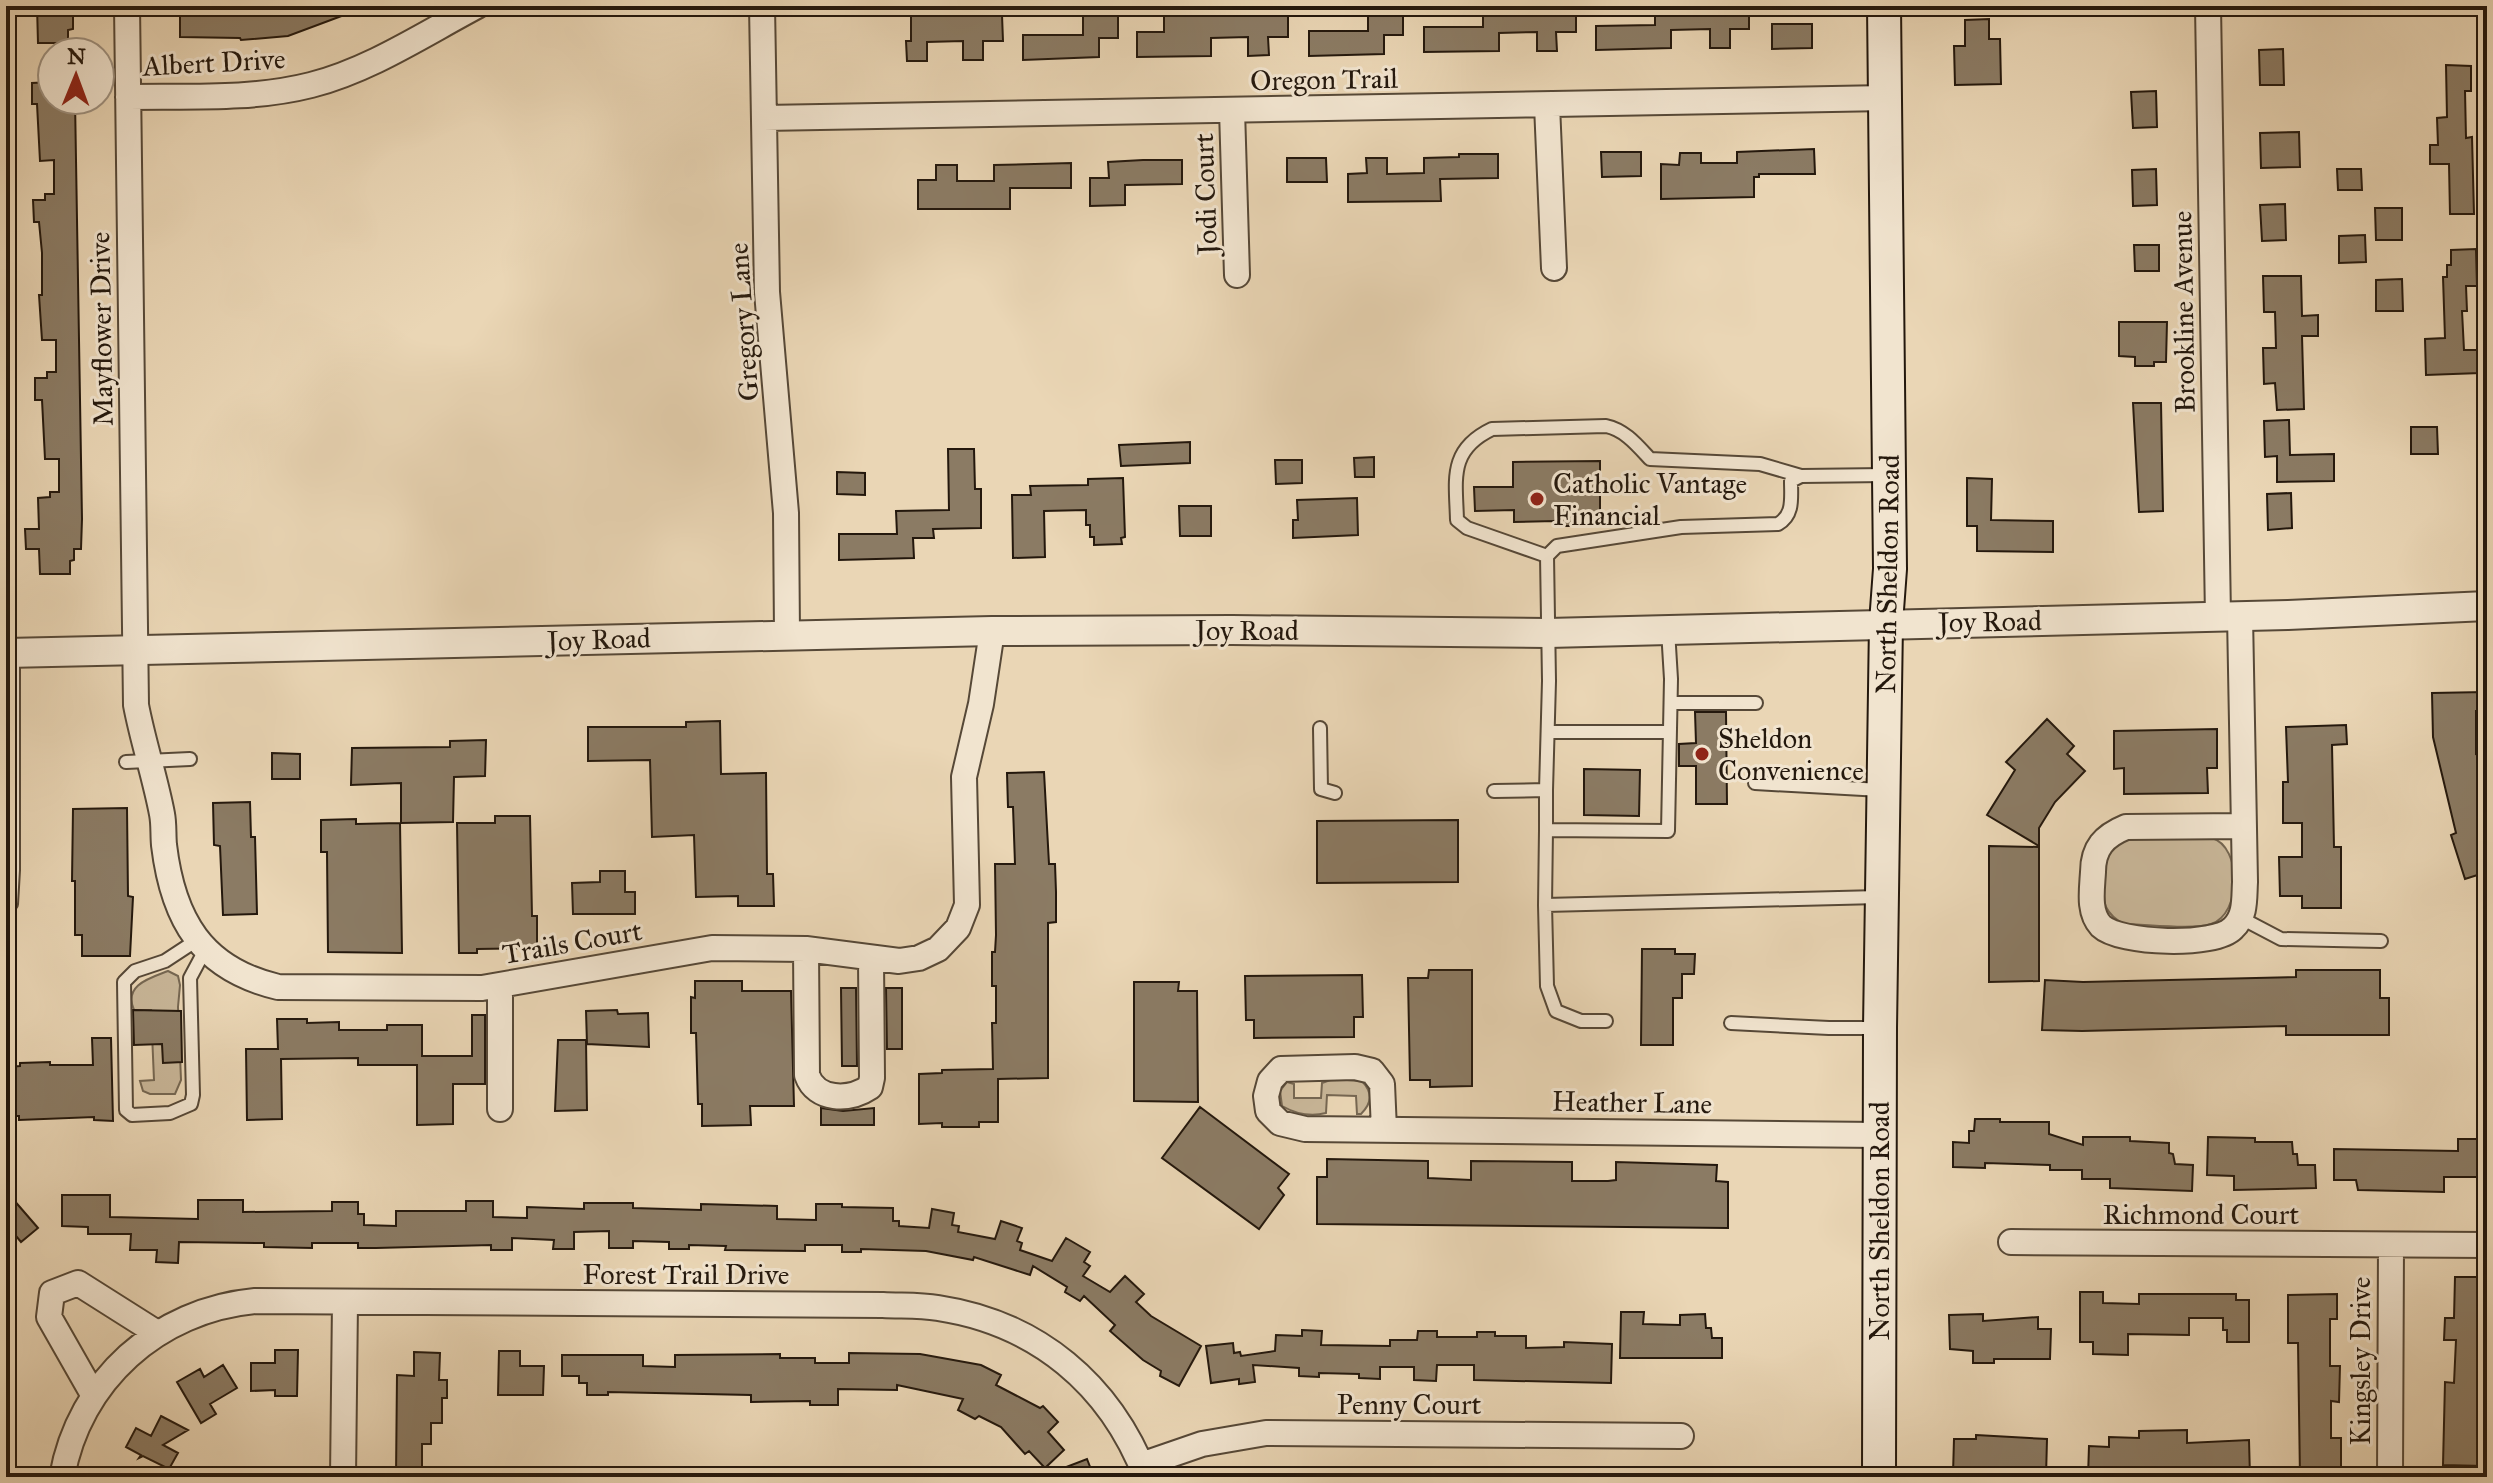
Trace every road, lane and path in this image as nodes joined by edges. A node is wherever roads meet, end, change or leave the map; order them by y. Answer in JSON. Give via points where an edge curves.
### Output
{"nodes":[{"id":1,"x":127,"y":6,"type":"edge"},
{"id":2,"x":477,"y":6,"type":"edge"},
{"id":3,"x":762,"y":6,"type":"edge"},
{"id":4,"x":1884,"y":6,"type":"edge"},
{"id":5,"x":2208,"y":6,"type":"edge"},
{"id":6,"x":128,"y":97,"type":"junction"},
{"id":7,"x":1886,"y":98,"type":"junction"},
{"id":8,"x":1547,"y":105,"type":"junction"},
{"id":9,"x":1232,"y":110,"type":"junction"},
{"id":10,"x":764,"y":118,"type":"junction"},
{"id":11,"x":1554,"y":268,"type":"dead end"},
{"id":12,"x":1237,"y":275,"type":"dead end"},
{"id":13,"x":1889,"y":475,"type":"junction"},
{"id":14,"x":1801,"y":476,"type":"junction"},
{"id":15,"x":1547,"y":556,"type":"junction"},
{"id":16,"x":2487,"y":606,"type":"edge"},
{"id":17,"x":2229,"y":616,"type":"junction"},
{"id":18,"x":1886,"y":623,"type":"junction"},
{"id":19,"x":1668,"y":630,"type":"junction"},
{"id":20,"x":992,"y":631,"type":"junction"},
{"id":21,"x":1548,"y":633,"type":"junction"},
{"id":22,"x":787,"y":634,"type":"junction"},
{"id":23,"x":137,"y":650,"type":"junction"},
{"id":24,"x":10,"y":653,"type":"edge"},
{"id":25,"x":1671,"y":703,"type":"junction"},
{"id":26,"x":1756,"y":703,"type":"dead end"},
{"id":27,"x":1320,"y":728,"type":"dead end"},
{"id":28,"x":1548,"y":732,"type":"junction"},
{"id":29,"x":1670,"y":732,"type":"junction"},
{"id":30,"x":190,"y":759,"type":"dead end"},
{"id":31,"x":138,"y":762,"type":"junction"},
{"id":32,"x":1755,"y":783,"type":"dead end"},
{"id":33,"x":1546,"y":790,"type":"junction"},
{"id":34,"x":1884,"y":790,"type":"junction"},
{"id":35,"x":1494,"y":791,"type":"dead end"},
{"id":36,"x":1335,"y":793,"type":"dead end"},
{"id":37,"x":2243,"y":826,"type":"junction"},
{"id":38,"x":1546,"y":830,"type":"junction"},
{"id":39,"x":1881,"y":897,"type":"junction"},
{"id":40,"x":6,"y":904,"type":"edge"},
{"id":41,"x":1545,"y":905,"type":"junction"},
{"id":42,"x":2241,"y":918,"type":"junction"},
{"id":43,"x":2381,"y":941,"type":"dead end"},
{"id":44,"x":201,"y":945,"type":"junction"},
{"id":45,"x":806,"y":949,"type":"junction"},
{"id":46,"x":871,"y":959,"type":"junction"},
{"id":47,"x":500,"y":986,"type":"junction"},
{"id":48,"x":1606,"y":1021,"type":"dead end"},
{"id":49,"x":1731,"y":1023,"type":"dead end"},
{"id":50,"x":1880,"y":1028,"type":"junction"},
{"id":51,"x":500,"y":1109,"type":"dead end"},
{"id":52,"x":1384,"y":1130,"type":"junction"},
{"id":53,"x":1879,"y":1135,"type":"junction"},
{"id":54,"x":2011,"y":1242,"type":"dead end"},
{"id":55,"x":2391,"y":1245,"type":"junction"},
{"id":56,"x":2487,"y":1245,"type":"edge"},
{"id":57,"x":345,"y":1302,"type":"junction"},
{"id":58,"x":157,"y":1333,"type":"junction"},
{"id":59,"x":94,"y":1396,"type":"junction"},
{"id":60,"x":1681,"y":1436,"type":"dead end"},
{"id":61,"x":1144,"y":1471,"type":"edge"},
{"id":62,"x":62,"y":1477,"type":"edge"},
{"id":63,"x":343,"y":1477,"type":"edge"},
{"id":64,"x":1879,"y":1477,"type":"edge"},
{"id":65,"x":2390,"y":1477,"type":"edge"}],
"edges":[{"from":1,"to":6,"type":"street","name":"Mayflower Drive"},
{"from":2,"to":6,"type":"street","name":"Albert Drive","via":[[362,67],[312,85],[252,95]]},
{"from":3,"to":10,"type":"street","name":"Gregory Lane"},
{"from":4,"to":7,"type":"main road","name":"North Sheldon Road"},
{"from":5,"to":17,"type":"street","name":"Brookline Avenue"},
{"from":6,"to":23,"type":"street","name":"Mayflower Drive"},
{"from":7,"to":8,"type":"street","name":"Oregon Trail"},
{"from":7,"to":13,"type":"main road","name":"North Sheldon Road"},
{"from":8,"to":9,"type":"street","name":"Oregon Trail"},
{"from":8,"to":11,"type":"street"},
{"from":9,"to":10,"type":"street","name":"Oregon Trail"},
{"from":9,"to":12,"type":"street","name":"Jodi Court"},
{"from":10,"to":22,"type":"street","name":"Gregory Lane","via":[[767,292],[786,513]]},
{"from":13,"to":14,"type":"lane"},
{"from":13,"to":18,"type":"main road","name":"North Sheldon Road"},
{"from":14,"to":15,"type":"lane","via":[[1791,481],[1791,507],[1778,524],[1667,528],[1557,546]]},
{"from":14,"to":15,"type":"lane","via":[[1760,464],[1650,459],[1629,437],[1606,426],[1492,429],[1481,434],[1455,467],[1457,520]]},
{"from":15,"to":21,"type":"lane"},
{"from":16,"to":17,"type":"street","name":"Joy Road"},
{"from":17,"to":18,"type":"street","name":"Joy Road"},
{"from":17,"to":37,"type":"street","name":"Brookline Avenue"},
{"from":18,"to":19,"type":"street","name":"Joy Road"},
{"from":18,"to":34,"type":"main road","name":"North Sheldon Road"},
{"from":19,"to":21,"type":"street","name":"Joy Road"},
{"from":19,"to":25,"type":"lane"},
{"from":20,"to":21,"type":"street","name":"Joy Road"},
{"from":20,"to":22,"type":"street","name":"Joy Road"},
{"from":20,"to":46,"type":"street","name":"Trails Court","via":[[964,777],[969,888],[964,917],[951,938],[919,958]]},
{"from":21,"to":28,"type":"lane"},
{"from":22,"to":23,"type":"street","name":"Joy Road"},
{"from":23,"to":24,"type":"street","name":"Joy Road"},
{"from":23,"to":31,"type":"street","name":"Trails Court"},
{"from":24,"to":40,"type":"lane","via":[[13,870],[11,904]]},
{"from":25,"to":26,"type":"lane"},
{"from":25,"to":29,"type":"lane"},
{"from":27,"to":36,"type":"lane","via":[[1321,789]]},
{"from":28,"to":29,"type":"lane"},
{"from":28,"to":33,"type":"lane"},
{"from":29,"to":38,"type":"lane","via":[[1668,831]]},
{"from":30,"to":31,"type":"lane"},
{"from":31,"to":44,"type":"street","name":"Trails Court","via":[[163,818],[170,877],[188,927]]},
{"from":32,"to":34,"type":"lane"},
{"from":33,"to":35,"type":"lane"},
{"from":33,"to":38,"type":"lane"},
{"from":34,"to":39,"type":"main road","name":"North Sheldon Road"},
{"from":37,"to":42,"type":"street"},
{"from":37,"to":42,"type":"street","via":[[2126,827],[2111,833],[2093,856],[2092,912],[2116,935],[2209,939],[2231,931]]},
{"from":38,"to":41,"type":"lane"},
{"from":39,"to":41,"type":"lane"},
{"from":39,"to":50,"type":"main road","name":"North Sheldon Road"},
{"from":41,"to":48,"type":"lane","via":[[1547,986],[1556,1011],[1581,1021]]},
{"from":42,"to":43,"type":"lane","via":[[2281,939]]},
{"from":44,"to":44,"type":"lane","via":[[190,978],[191,1104],[170,1113],[132,1115],[126,1110],[124,982],[135,971]]},
{"from":44,"to":47,"type":"street","name":"Trails Court","via":[[241,976],[278,987]]},
{"from":45,"to":46,"type":"street","name":"Trails Court"},
{"from":45,"to":46,"type":"street","via":[[807,1075],[811,1086],[838,1097],[870,1087]]},
{"from":45,"to":47,"type":"street","name":"Trails Court","via":[[712,948]]},
{"from":47,"to":51,"type":"street"},
{"from":49,"to":50,"type":"lane"},
{"from":50,"to":53,"type":"main road","name":"North Sheldon Road"},
{"from":52,"to":52,"type":"street","name":"Heather Lane","via":[[1305,1129],[1280,1123],[1268,1111],[1270,1081],[1281,1069],[1294,1067],[1372,1071],[1382,1084]]},
{"from":52,"to":53,"type":"street","name":"Heather Lane"},
{"from":53,"to":64,"type":"main road","name":"North Sheldon Road"},
{"from":54,"to":55,"type":"street","name":"Richmond Court"},
{"from":55,"to":56,"type":"street","name":"Richmond Court"},
{"from":55,"to":65,"type":"street","name":"Kingsley Drive"},
{"from":57,"to":58,"type":"street","name":"Forest Trail Drive","via":[[243,1302],[206,1310]]},
{"from":57,"to":61,"type":"street","name":"Forest Trail Drive","via":[[883,1305],[958,1312],[1019,1333],[1072,1368],[1123,1426]]},
{"from":57,"to":63,"type":"street"},
{"from":58,"to":59,"type":"street","name":"Forest Trail Drive","via":[[123,1360]]},
{"from":58,"to":59,"type":"street","via":[[78,1283],[52,1293],[49,1317]]},
{"from":59,"to":62,"type":"street","name":"Forest Trail Drive","via":[[75,1432]]},
{"from":60,"to":61,"type":"street","name":"Penny Court","via":[[1266,1433],[1202,1444]]}]}
